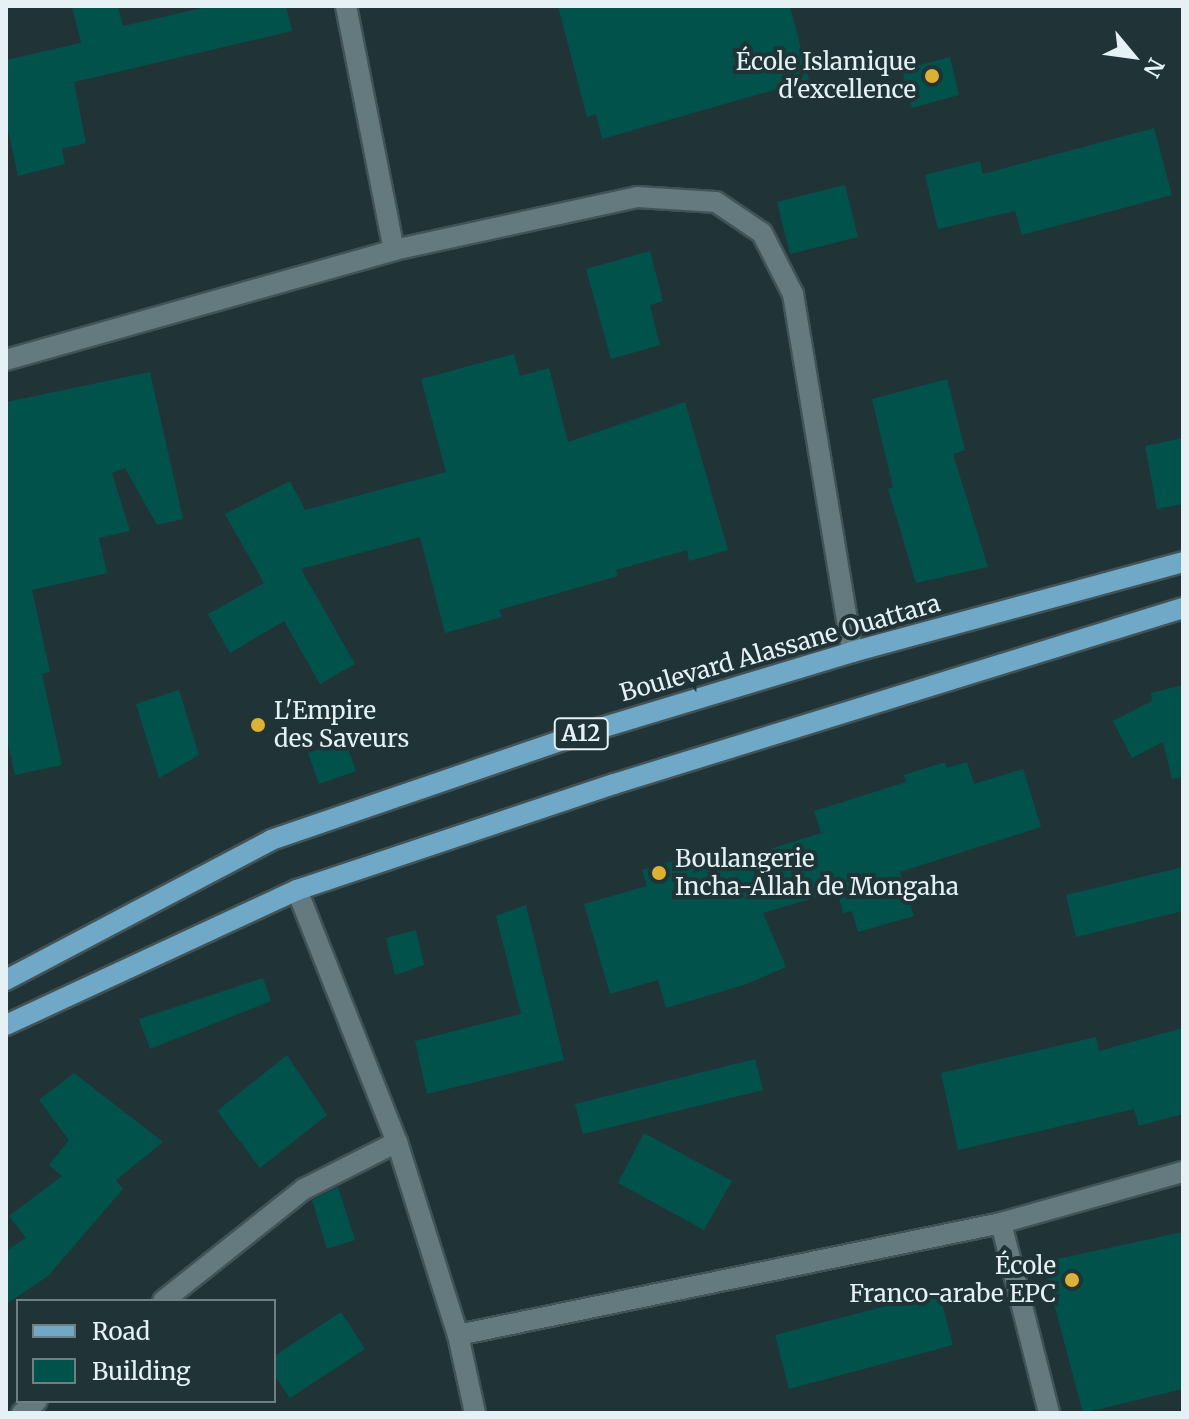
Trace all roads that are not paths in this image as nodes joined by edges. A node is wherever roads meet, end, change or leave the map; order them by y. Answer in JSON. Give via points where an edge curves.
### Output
{"nodes":[{"id":1,"x":346,"y":6,"type":"edge"},
{"id":2,"x":394,"y":250,"type":"junction"},
{"id":3,"x":6,"y":360,"type":"edge"},
{"id":4,"x":1183,"y":562,"type":"edge"},
{"id":5,"x":1183,"y":608,"type":"edge"},
{"id":6,"x":852,"y":652,"type":"junction"},
{"id":7,"x":297,"y":890,"type":"junction"},
{"id":8,"x":6,"y":980,"type":"edge"},
{"id":9,"x":10,"y":1015,"type":"edge"},
{"id":10,"x":397,"y":1142,"type":"junction"},
{"id":11,"x":1183,"y":1172,"type":"edge"},
{"id":12,"x":1001,"y":1223,"type":"junction"},
{"id":13,"x":166,"y":1299,"type":"edge"},
{"id":14,"x":458,"y":1335,"type":"junction"},
{"id":15,"x":475,"y":1413,"type":"edge"},
{"id":16,"x":1049,"y":1413,"type":"edge"}],
"edges":[{"from":1,"to":2,"type":"street"},
{"from":2,"to":3,"type":"street"},
{"from":2,"to":6,"type":"street","via":[[637,197],[716,202],[762,233],[793,294]]},
{"from":4,"to":6,"type":"main road","name":"Boulevard Alassane Ouattara","number":"A12"},
{"from":5,"to":7,"type":"main road","number":"A12","via":[[629,779]]},
{"from":6,"to":8,"type":"main road","name":"Boulevard Alassane Ouattara","number":"A12","via":[[571,737],[271,840]]},
{"from":7,"to":9,"type":"main road","number":"A12"},
{"from":7,"to":10,"type":"street"},
{"from":10,"to":13,"type":"street","via":[[304,1189]]},
{"from":10,"to":14,"type":"street"},
{"from":11,"to":12,"type":"street"},
{"from":12,"to":14,"type":"street"},
{"from":12,"to":16,"type":"street"},
{"from":14,"to":15,"type":"street"}]}
